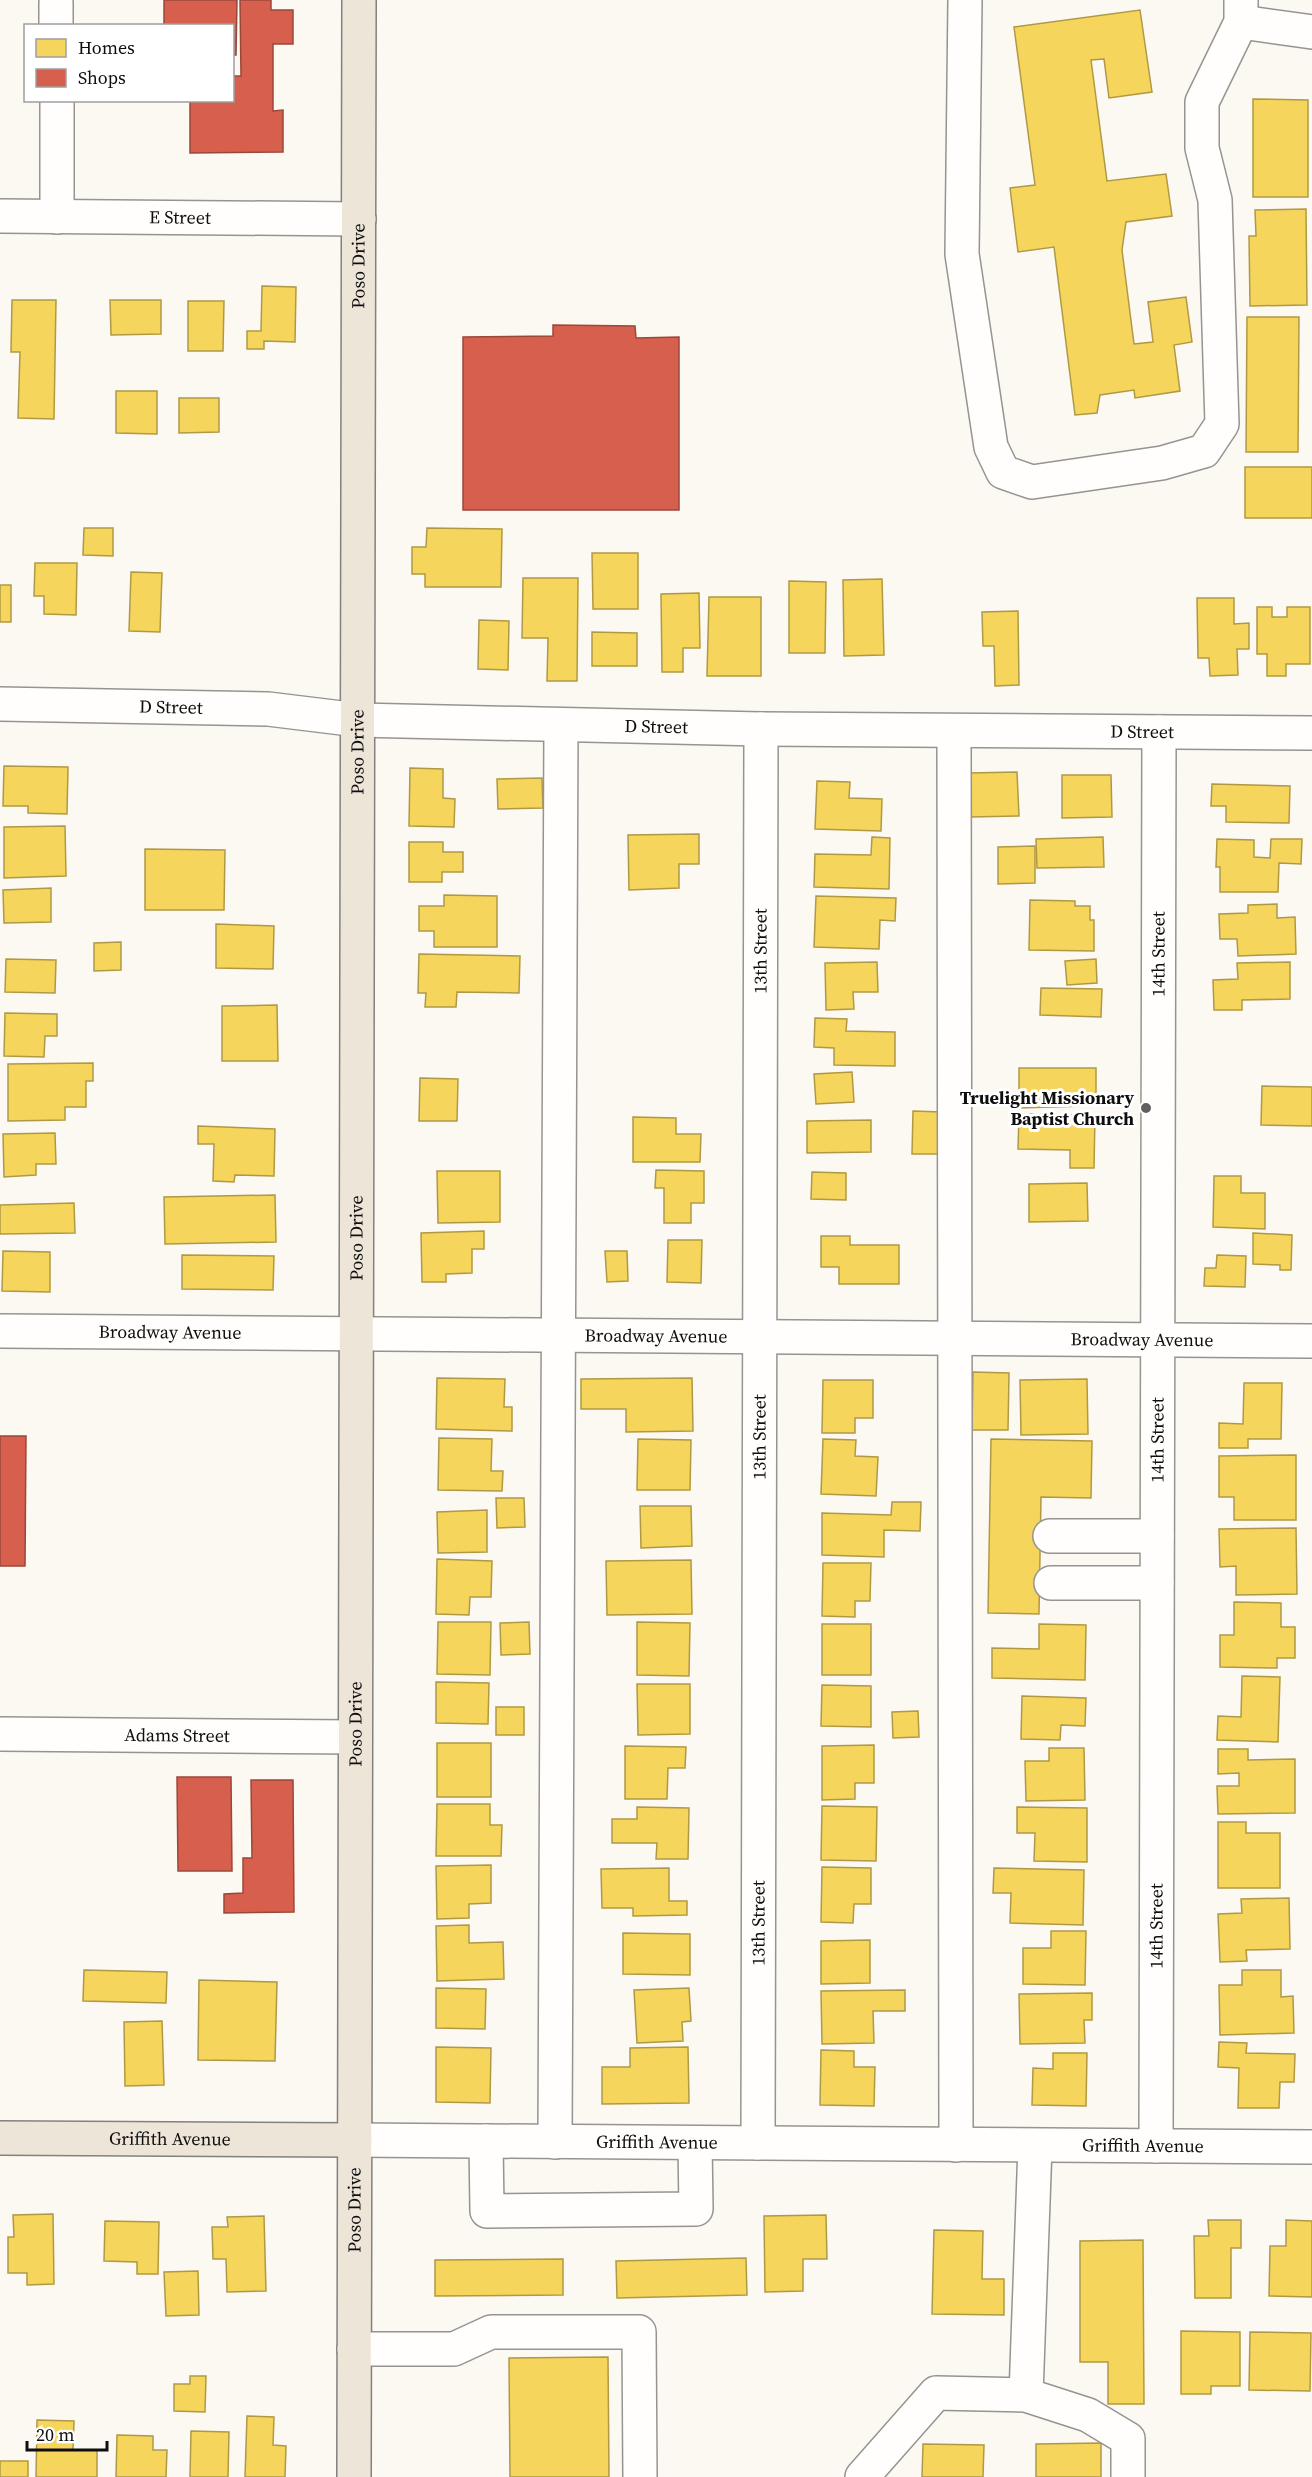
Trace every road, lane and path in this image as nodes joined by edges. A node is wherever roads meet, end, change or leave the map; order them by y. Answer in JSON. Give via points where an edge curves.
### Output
{"nodes":[{"id":1,"x":359,"y":0,"type":"edge"},
{"id":2,"x":965,"y":0,"type":"edge"},
{"id":3,"x":1241,"y":11,"type":"edge"},
{"id":4,"x":1312,"y":32,"type":"edge"},
{"id":5,"x":57,"y":102,"type":"edge"},
{"id":6,"x":0,"y":216,"type":"edge"},
{"id":7,"x":57,"y":217,"type":"junction"},
{"id":8,"x":359,"y":219,"type":"junction"},
{"id":9,"x":0,"y":704,"type":"edge"},
{"id":10,"x":358,"y":720,"type":"junction"},
{"id":11,"x":561,"y":725,"type":"junction"},
{"id":12,"x":761,"y":729,"type":"junction"},
{"id":13,"x":954,"y":731,"type":"junction"},
{"id":14,"x":1159,"y":732,"type":"junction"},
{"id":15,"x":1312,"y":733,"type":"edge"},
{"id":16,"x":0,"y":1331,"type":"edge"},
{"id":17,"x":356,"y":1334,"type":"junction"},
{"id":18,"x":558,"y":1335,"type":"junction"},
{"id":19,"x":760,"y":1337,"type":"junction"},
{"id":20,"x":955,"y":1338,"type":"junction"},
{"id":21,"x":1157,"y":1340,"type":"junction"},
{"id":22,"x":1312,"y":1341,"type":"edge"},
{"id":23,"x":1050,"y":1536,"type":"dead end"},
{"id":24,"x":1157,"y":1536,"type":"junction"},
{"id":25,"x":1051,"y":1583,"type":"dead end"},
{"id":26,"x":1157,"y":1584,"type":"junction"},
{"id":27,"x":0,"y":1734,"type":"edge"},
{"id":28,"x":355,"y":1737,"type":"junction"},
{"id":29,"x":0,"y":2138,"type":"edge"},
{"id":30,"x":355,"y":2140,"type":"junction"},
{"id":31,"x":486,"y":2141,"type":"junction"},
{"id":32,"x":555,"y":2142,"type":"junction"},
{"id":33,"x":695,"y":2143,"type":"junction"},
{"id":34,"x":758,"y":2143,"type":"junction"},
{"id":35,"x":956,"y":2145,"type":"junction"},
{"id":36,"x":1035,"y":2146,"type":"junction"},
{"id":37,"x":1156,"y":2146,"type":"junction"},
{"id":38,"x":1312,"y":2147,"type":"edge"},
{"id":39,"x":354,"y":2349,"type":"junction"},
{"id":40,"x":1026,"y":2395,"type":"junction"},
{"id":41,"x":354,"y":2477,"type":"edge"},
{"id":42,"x":640,"y":2477,"type":"edge"},
{"id":43,"x":862,"y":2477,"type":"edge"},
{"id":44,"x":1128,"y":2477,"type":"edge"}],
"edges":[{"from":1,"to":8,"type":"main road","name":"Poso Drive"},
{"from":2,"to":3,"type":"street","via":[[962,254],[992,447],[1004,472],[1032,482],[1162,463],[1204,451],[1222,424],[1215,200],[1202,148],[1202,102]]},
{"from":3,"to":4,"type":"street"},
{"from":5,"to":7,"type":"street"},
{"from":6,"to":7,"type":"street","name":"E Street"},
{"from":7,"to":8,"type":"street","name":"E Street"},
{"from":8,"to":10,"type":"main road","name":"Poso Drive"},
{"from":9,"to":10,"type":"street","name":"D Street","via":[[268,709]]},
{"from":10,"to":11,"type":"street","name":"D Street"},
{"from":10,"to":17,"type":"main road","name":"Poso Drive"},
{"from":11,"to":12,"type":"street","name":"D Street"},
{"from":11,"to":18,"type":"street"},
{"from":12,"to":13,"type":"street","name":"D Street"},
{"from":12,"to":19,"type":"street","name":"13th Street"},
{"from":13,"to":14,"type":"street","name":"D Street"},
{"from":13,"to":20,"type":"street"},
{"from":14,"to":15,"type":"street","name":"D Street"},
{"from":14,"to":21,"type":"street","name":"14th Street"},
{"from":16,"to":17,"type":"street","name":"Broadway Avenue"},
{"from":17,"to":18,"type":"street","name":"Broadway Avenue"},
{"from":17,"to":28,"type":"main road","name":"Poso Drive"},
{"from":18,"to":19,"type":"street","name":"Broadway Avenue"},
{"from":18,"to":32,"type":"street"},
{"from":19,"to":20,"type":"street","name":"Broadway Avenue"},
{"from":19,"to":34,"type":"street","name":"13th Street"},
{"from":20,"to":21,"type":"street","name":"Broadway Avenue"},
{"from":20,"to":35,"type":"street"},
{"from":21,"to":22,"type":"street","name":"Broadway Avenue"},
{"from":21,"to":24,"type":"street","name":"14th Street"},
{"from":23,"to":24,"type":"street"},
{"from":24,"to":26,"type":"street","name":"14th Street"},
{"from":25,"to":26,"type":"street"},
{"from":26,"to":37,"type":"street","name":"14th Street"},
{"from":27,"to":28,"type":"street","name":"Adams Street"},
{"from":28,"to":30,"type":"main road","name":"Poso Drive"},
{"from":29,"to":30,"type":"main road","name":"Griffith Avenue"},
{"from":30,"to":31,"type":"street","name":"Griffith Avenue"},
{"from":30,"to":39,"type":"main road","name":"Poso Drive"},
{"from":31,"to":32,"type":"street","name":"Griffith Avenue"},
{"from":31,"to":33,"type":"street","via":[[487,2211],[696,2209]]},
{"from":32,"to":33,"type":"street","name":"Griffith Avenue"},
{"from":33,"to":34,"type":"street","name":"Griffith Avenue"},
{"from":34,"to":35,"type":"street","name":"Griffith Avenue"},
{"from":35,"to":36,"type":"street","name":"Griffith Avenue"},
{"from":36,"to":37,"type":"street","name":"Griffith Avenue"},
{"from":36,"to":40,"type":"street"},
{"from":37,"to":38,"type":"street","name":"Griffith Avenue"},
{"from":39,"to":41,"type":"main road","name":"Poso Drive"},
{"from":39,"to":42,"type":"street","via":[[454,2349],[491,2332],[639,2332]]},
{"from":40,"to":43,"type":"street","via":[[936,2393]]},
{"from":40,"to":44,"type":"street","via":[[1088,2415],[1128,2439]]}]}
